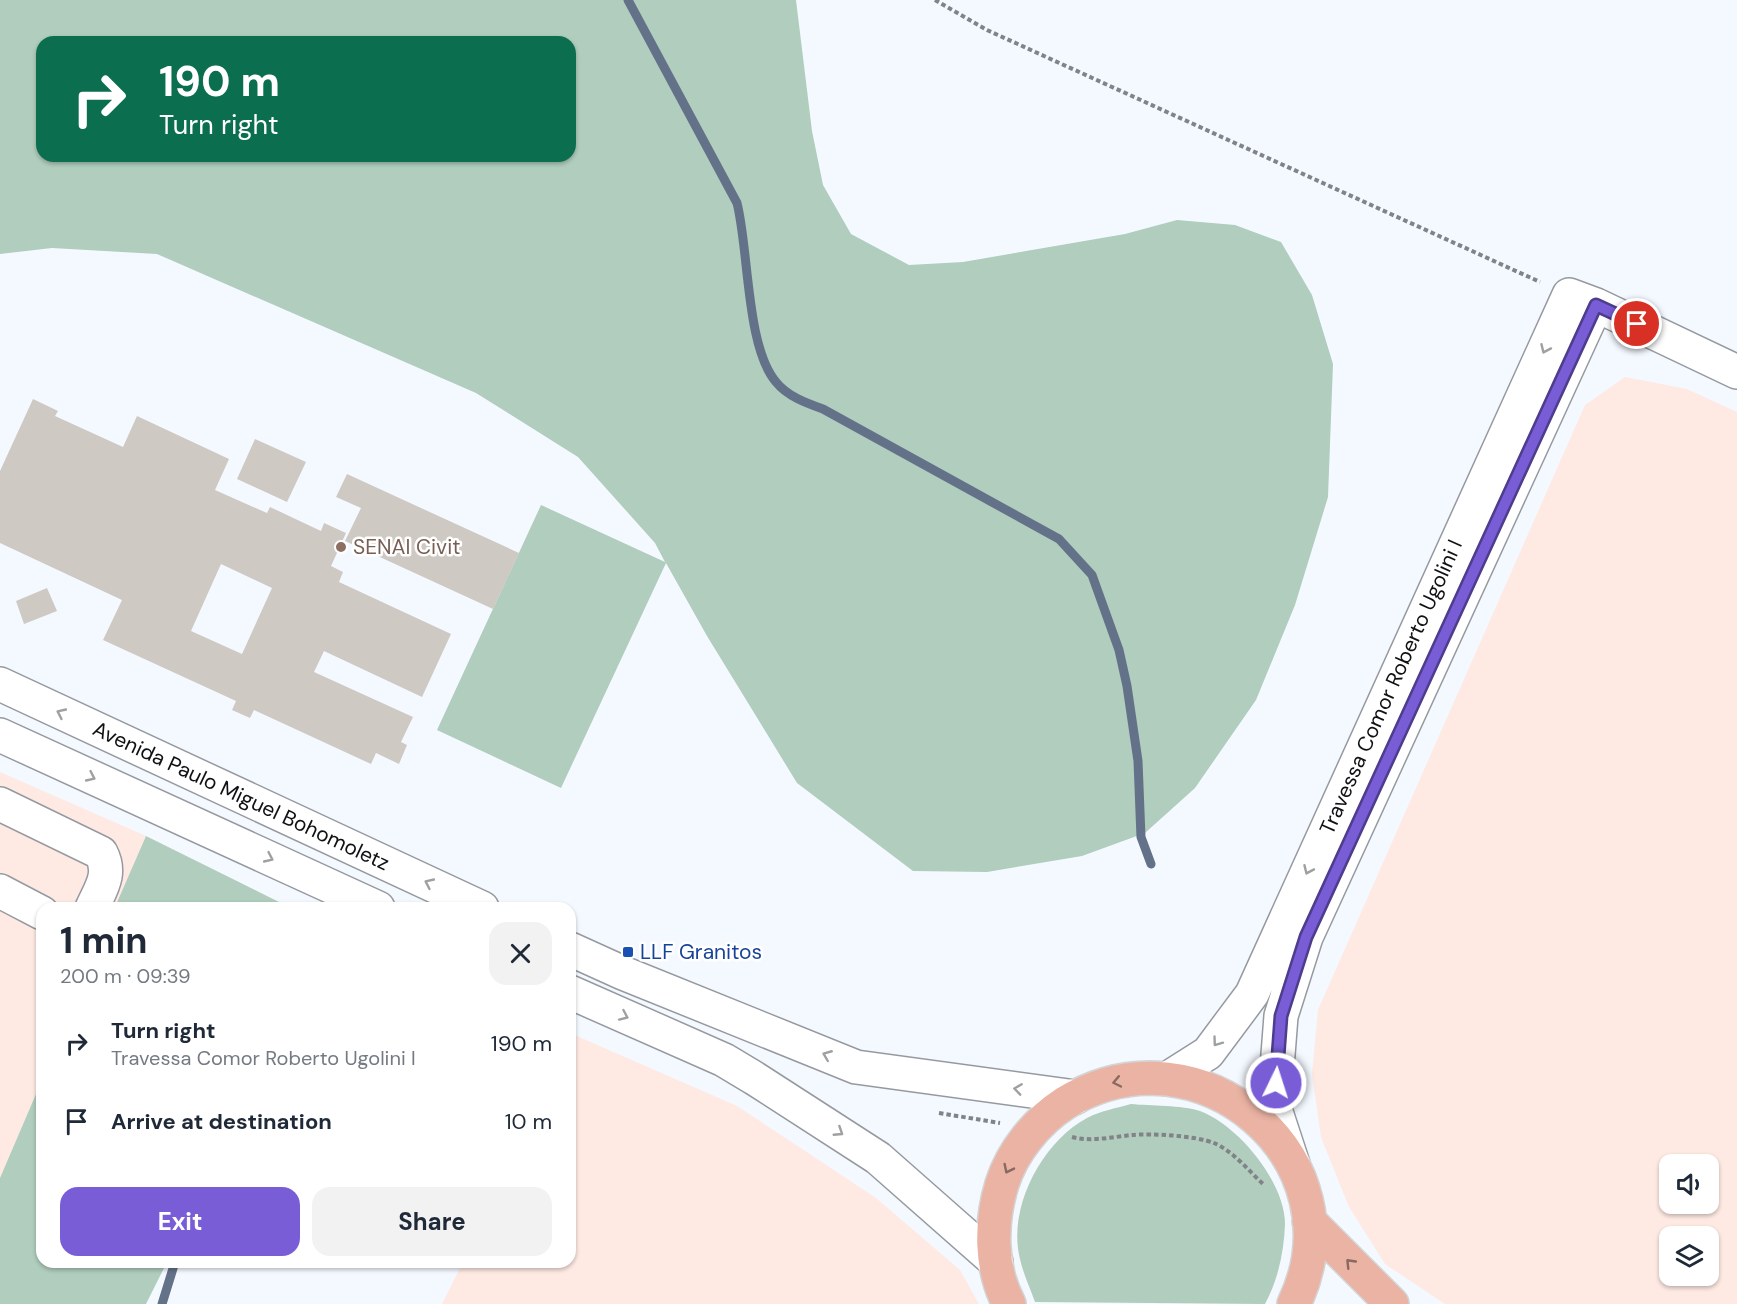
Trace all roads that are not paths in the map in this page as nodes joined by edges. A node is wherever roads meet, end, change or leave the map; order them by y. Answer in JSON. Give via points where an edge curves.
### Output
{"nodes":[{"id":1,"x":1583,"y":300,"type":"junction"},
{"id":2,"x":1737,"y":372,"type":"edge"},
{"id":3,"x":0,"y":684,"type":"edge"},
{"id":4,"x":0,"y":735,"type":"edge"},
{"id":5,"x":0,"y":804,"type":"edge"},
{"id":6,"x":0,"y":891,"type":"edge"},
{"id":7,"x":95,"y":902,"type":"edge"},
{"id":8,"x":365,"y":902,"type":"edge"},
{"id":9,"x":469,"y":902,"type":"edge"},
{"id":10,"x":36,"y":911,"type":"edge"},
{"id":11,"x":576,"y":952,"type":"edge"},
{"id":12,"x":576,"y":995,"type":"edge"},
{"id":13,"x":1167,"y":1079,"type":"junction"},
{"id":14,"x":1076,"y":1097,"type":"junction"},
{"id":15,"x":1294,"y":1168,"type":"junction"},
{"id":16,"x":1309,"y":1221,"type":"junction"},
{"id":17,"x":996,"y":1262,"type":"junction"},
{"id":18,"x":1009,"y":1304,"type":"edge"},
{"id":19,"x":1294,"y":1304,"type":"edge"},
{"id":20,"x":1392,"y":1304,"type":"edge"}],
"edges":[{"from":1,"to":2,"type":"street"},
{"from":1,"to":13,"type":"street","name":"Travessa Comor Roberto Ugolini I","one_way":true,"via":[[1252,994],[1208,1053]]},
{"from":1,"to":15,"type":"street","name":"Travessa Comor Roberto Ugolini I","via":[[1306,937],[1281,1016],[1274,1106]]},
{"from":9,"to":3,"type":"street","name":"Avenida Paulo Miguel Bohomoletz","one_way":true},
{"from":4,"to":8,"type":"street","name":"Avenida Paulo Miguel Bohomoletz","one_way":true},
{"from":5,"to":7,"type":"street","via":[[101,853],[107,864],[107,877]]},
{"from":6,"to":10,"type":"street"},
{"from":14,"to":11,"type":"street","one_way":true,"via":[[856,1067]]},
{"from":12,"to":17,"type":"street","one_way":true,"via":[[724,1060],[754,1078],[878,1158]]},
{"from":13,"to":14,"type":"main road","one_way":true,"via":[[1121,1081]]},
{"from":13,"to":15,"type":"main road","via":[[1207,1088],[1243,1107],[1273,1134]]},
{"from":14,"to":17,"type":"main road","one_way":true,"via":[[1035,1128],[1014,1157],[994,1218]]},
{"from":15,"to":16,"type":"main road"},
{"from":16,"to":19,"type":"main road","via":[[1306,1269]]},
{"from":20,"to":16,"type":"main road","one_way":true},
{"from":17,"to":18,"type":"main road"}]}
